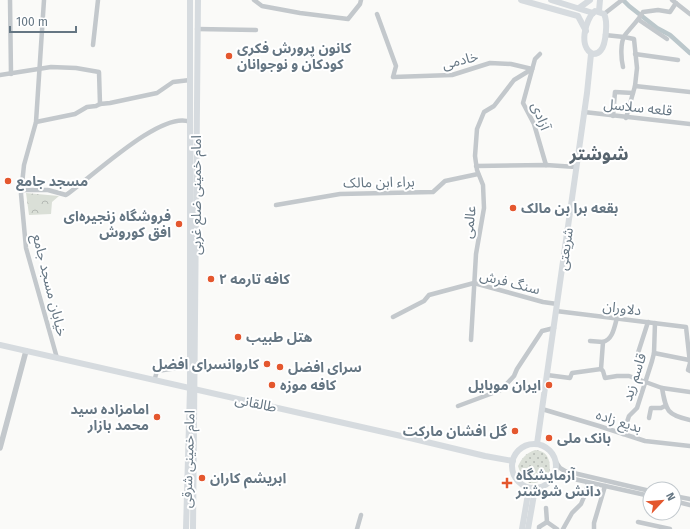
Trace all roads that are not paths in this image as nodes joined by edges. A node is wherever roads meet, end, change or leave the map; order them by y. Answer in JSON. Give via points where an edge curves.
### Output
{"nodes":[{"id":1,"x":10,"y":0,"type":"edge"},
{"id":2,"x":44,"y":0,"type":"edge"},
{"id":3,"x":98,"y":0,"type":"edge"},
{"id":4,"x":190,"y":0,"type":"edge"},
{"id":5,"x":198,"y":0,"type":"edge"},
{"id":6,"x":254,"y":0,"type":"edge"},
{"id":7,"x":361,"y":0,"type":"edge"},
{"id":8,"x":521,"y":0,"type":"edge"},
{"id":9,"x":551,"y":0,"type":"edge"},
{"id":10,"x":590,"y":0,"type":"edge"},
{"id":11,"x":597,"y":0,"type":"edge"},
{"id":12,"x":600,"y":0,"type":"edge"},
{"id":13,"x":622,"y":0,"type":"edge"},
{"id":14,"x":674,"y":2,"type":"edge"},
{"id":15,"x":579,"y":8,"type":"junction"},
{"id":16,"x":598,"y":12,"type":"junction"},
{"id":17,"x":377,"y":14,"type":"dead end"},
{"id":18,"x":690,"y":14,"type":"edge"},
{"id":19,"x":639,"y":20,"type":"junction"},
{"id":20,"x":198,"y":29,"type":"junction"},
{"id":21,"x":256,"y":30,"type":"dead end"},
{"id":22,"x":586,"y":31,"type":"junction"},
{"id":23,"x":605,"y":35,"type":"junction"},
{"id":24,"x":624,"y":37,"type":"junction"},
{"id":25,"x":667,"y":39,"type":"dead end"},
{"id":26,"x":93,"y":45,"type":"dead end"},
{"id":27,"x":540,"y":54,"type":"dead end"},
{"id":28,"x":591,"y":54,"type":"junction"},
{"id":29,"x":635,"y":54,"type":"junction"},
{"id":30,"x":678,"y":60,"type":"dead end"},
{"id":31,"x":623,"y":67,"type":"dead end"},
{"id":32,"x":532,"y":69,"type":"junction"},
{"id":33,"x":38,"y":70,"type":"junction"},
{"id":34,"x":11,"y":74,"type":"junction"},
{"id":35,"x":0,"y":75,"type":"edge"},
{"id":36,"x":190,"y":80,"type":"junction"},
{"id":37,"x":635,"y":86,"type":"junction"},
{"id":38,"x":690,"y":92,"type":"edge"},
{"id":39,"x":633,"y":93,"type":"junction"},
{"id":40,"x":100,"y":104,"type":"junction"},
{"id":41,"x":584,"y":112,"type":"junction"},
{"id":42,"x":613,"y":116,"type":"junction"},
{"id":43,"x":626,"y":118,"type":"junction"},
{"id":44,"x":36,"y":122,"type":"junction"},
{"id":45,"x":193,"y":122,"type":"junction"},
{"id":46,"x":690,"y":124,"type":"edge"},
{"id":47,"x":546,"y":165,"type":"junction"},
{"id":48,"x":476,"y":166,"type":"junction"},
{"id":49,"x":576,"y":168,"type":"junction"},
{"id":50,"x":478,"y":174,"type":"junction"},
{"id":51,"x":22,"y":190,"type":"junction"},
{"id":52,"x":276,"y":205,"type":"dead end"},
{"id":53,"x":474,"y":283,"type":"junction"},
{"id":54,"x":557,"y":304,"type":"junction"},
{"id":55,"x":556,"y":311,"type":"junction"},
{"id":56,"x":393,"y":317,"type":"dead end"},
{"id":57,"x":617,"y":318,"type":"junction"},
{"id":58,"x":648,"y":322,"type":"junction"},
{"id":59,"x":655,"y":323,"type":"junction"},
{"id":60,"x":554,"y":328,"type":"junction"},
{"id":61,"x":471,"y":340,"type":"dead end"},
{"id":62,"x":590,"y":341,"type":"dead end"},
{"id":63,"x":603,"y":342,"type":"junction"},
{"id":64,"x":0,"y":345,"type":"edge"},
{"id":65,"x":26,"y":351,"type":"junction"},
{"id":66,"x":654,"y":353,"type":"junction"},
{"id":67,"x":637,"y":356,"type":"dead end"},
{"id":68,"x":57,"y":358,"type":"junction"},
{"id":69,"x":689,"y":360,"type":"edge"},
{"id":70,"x":190,"y":366,"type":"junction"},
{"id":71,"x":601,"y":369,"type":"junction"},
{"id":72,"x":690,"y":371,"type":"edge"},
{"id":73,"x":547,"y":375,"type":"junction"},
{"id":74,"x":155,"y":378,"type":"dead end"},
{"id":75,"x":645,"y":383,"type":"junction"},
{"id":76,"x":662,"y":388,"type":"junction"},
{"id":77,"x":192,"y":389,"type":"junction"},
{"id":78,"x":690,"y":392,"type":"edge"},
{"id":79,"x":458,"y":406,"type":"dead end"},
{"id":80,"x":665,"y":406,"type":"junction"},
{"id":81,"x":542,"y":409,"type":"junction"},
{"id":82,"x":648,"y":418,"type":"dead end"},
{"id":83,"x":690,"y":420,"type":"edge"},
{"id":84,"x":622,"y":434,"type":"junction"},
{"id":85,"x":537,"y":444,"type":"junction"},
{"id":86,"x":690,"y":446,"type":"edge"},
{"id":87,"x":0,"y":448,"type":"edge"},
{"id":88,"x":512,"y":461,"type":"junction"},
{"id":89,"x":556,"y":462,"type":"junction"},
{"id":90,"x":553,"y":479,"type":"junction"},
{"id":91,"x":588,"y":483,"type":"junction"},
{"id":92,"x":605,"y":486,"type":"junction"},
{"id":93,"x":532,"y":489,"type":"junction"},
{"id":94,"x":642,"y":489,"type":"edge"},
{"id":95,"x":642,"y":494,"type":"edge"},
{"id":96,"x":546,"y":508,"type":"dead end"},
{"id":97,"x":361,"y":515,"type":"dead end"},
{"id":98,"x":547,"y":522,"type":"junction"},
{"id":99,"x":638,"y":522,"type":"dead end"},
{"id":100,"x":658,"y":528,"type":"edge"},
{"id":101,"x":186,"y":529,"type":"edge"},
{"id":102,"x":193,"y":529,"type":"edge"},
{"id":103,"x":356,"y":529,"type":"edge"},
{"id":104,"x":522,"y":529,"type":"edge"},
{"id":105,"x":528,"y":529,"type":"edge"},
{"id":106,"x":539,"y":529,"type":"edge"},
{"id":107,"x":557,"y":529,"type":"edge"},
{"id":108,"x":563,"y":529,"type":"edge"},
{"id":109,"x":594,"y":529,"type":"edge"},
{"id":110,"x":670,"y":529,"type":"edge"}],
"edges":[{"from":1,"to":34,"type":"street"},
{"from":2,"to":33,"type":"street"},
{"from":3,"to":26,"type":"street"},
{"from":4,"to":36,"type":"main road","name":"امام خمینی ضلع غربی"},
{"from":5,"to":20,"type":"main road","name":"امام خمینی ضلع غربی"},
{"from":6,"to":7,"type":"street","via":[[262,6],[348,19]]},
{"from":8,"to":22,"type":"main road","via":[[578,16]]},
{"from":9,"to":15,"type":"main road"},
{"from":10,"to":15,"type":"main road"},
{"from":11,"to":16,"type":"main road"},
{"from":12,"to":16,"type":"main road"},
{"from":13,"to":16,"type":"street","via":[[616,6]]},
{"from":14,"to":18,"type":"street"},
{"from":14,"to":19,"type":"street","via":[[670,12],[643,12]]},
{"from":15,"to":16,"type":"main road"},
{"from":16,"to":22,"type":"main road","via":[[589,16]]},
{"from":16,"to":23,"type":"main road","via":[[607,24]]},
{"from":17,"to":32,"type":"street","name":"خادمی","via":[[396,66],[393,77],[452,75],[490,64],[511,64]]},
{"from":19,"to":24,"type":"street"},
{"from":19,"to":25,"type":"street"},
{"from":20,"to":21,"type":"street"},
{"from":20,"to":45,"type":"main road","name":"امام خمینی ضلع غربی"},
{"from":22,"to":28,"type":"main road","via":[[585,48]]},
{"from":23,"to":24,"type":"street"},
{"from":23,"to":28,"type":"main road","via":[[601,50]]},
{"from":24,"to":29,"type":"street","via":[[634,40]]},
{"from":24,"to":31,"type":"street","via":[[621,57]]},
{"from":27,"to":32,"type":"street","name":"آزادی","via":[[535,59]]},
{"from":28,"to":41,"type":"main road","name":"شریعتی"},
{"from":29,"to":30,"type":"street"},
{"from":29,"to":37,"type":"street"},
{"from":32,"to":47,"type":"street","name":"آزادی","via":[[523,102],[534,124]]},
{"from":32,"to":48,"type":"street","name":"عالمی","via":[[514,80],[494,106],[484,112],[477,129]]},
{"from":33,"to":34,"type":"street"},
{"from":33,"to":40,"type":"street","via":[[51,67],[99,72]]},
{"from":33,"to":44,"type":"street"},
{"from":34,"to":35,"type":"street"},
{"from":36,"to":40,"type":"street","via":[[173,82],[157,93]]},
{"from":36,"to":45,"type":"main road","name":"امام خمینی ضلع غربی"},
{"from":37,"to":38,"type":"street"},
{"from":37,"to":39,"type":"street"},
{"from":39,"to":42,"type":"street","via":[[615,92]]},
{"from":39,"to":43,"type":"street"},
{"from":40,"to":44,"type":"street","via":[[87,107],[75,114]]},
{"from":41,"to":42,"type":"street","name":"قلعه سلاسل"},
{"from":41,"to":49,"type":"main road","name":"شریعتی"},
{"from":42,"to":43,"type":"street","name":"قلعه سلاسل"},
{"from":43,"to":46,"type":"street","name":"قلعه سلاسل"},
{"from":44,"to":51,"type":"street","via":[[24,165]]},
{"from":45,"to":51,"type":"street","via":[[185,120],[169,123],[135,140],[66,195],[48,190]]},
{"from":45,"to":70,"type":"main road","name":"امام خمینی ضلع غربی"},
{"from":45,"to":77,"type":"main road","name":"امام خمینی ضلع غربی"},
{"from":47,"to":48,"type":"street"},
{"from":47,"to":49,"type":"street"},
{"from":48,"to":50,"type":"street","name":"عالمی"},
{"from":49,"to":54,"type":"main road","name":"شریعتی"},
{"from":50,"to":52,"type":"street","name":"براء ابن مالک","via":[[445,181],[433,192],[340,194]]},
{"from":50,"to":53,"type":"street","name":"عالمی","via":[[483,185],[484,208]]},
{"from":51,"to":68,"type":"street","name":"خیابان مسجد جامع","via":[[26,248]]},
{"from":53,"to":54,"type":"street","name":"سنگ فرش"},
{"from":53,"to":56,"type":"street","name":"سنگ فرش","via":[[429,295],[424,301]]},
{"from":53,"to":61,"type":"street","name":"عالمی"},
{"from":54,"to":55,"type":"main road","name":"شریعتی"},
{"from":55,"to":57,"type":"street","name":"دلاوران"},
{"from":55,"to":60,"type":"main road","name":"شریعتی"},
{"from":57,"to":58,"type":"street","name":"دلاوران"},
{"from":57,"to":63,"type":"street","via":[[611,337]]},
{"from":58,"to":59,"type":"street","name":"دلاوران"},
{"from":58,"to":67,"type":"street"},
{"from":59,"to":66,"type":"street","name":"قاسم زید"},
{"from":59,"to":69,"type":"street","name":"دلاوران","via":[[686,327]]},
{"from":60,"to":73,"type":"main road","name":"شریعتی"},
{"from":60,"to":79,"type":"street","via":[[542,331],[514,376],[501,390]]},
{"from":62,"to":63,"type":"street"},
{"from":63,"to":71,"type":"street"},
{"from":64,"to":65,"type":"main road","name":"طالقانی"},
{"from":65,"to":68,"type":"main road","name":"طالقانی"},
{"from":65,"to":87,"type":"street"},
{"from":66,"to":69,"type":"street"},
{"from":66,"to":75,"type":"street","name":"قاسم زید"},
{"from":68,"to":77,"type":"main road","name":"طالقانی"},
{"from":69,"to":72,"type":"street"},
{"from":70,"to":74,"type":"street","via":[[157,371]]},
{"from":70,"to":77,"type":"main road","name":"امام خمینی ضلع غربی"},
{"from":71,"to":73,"type":"street","via":[[572,373],[570,378]]},
{"from":71,"to":75,"type":"street","via":[[605,378],[629,376]]},
{"from":73,"to":81,"type":"main road","name":"شریعتی"},
{"from":75,"to":76,"type":"street"},
{"from":75,"to":84,"type":"street","name":"قاسم زید","via":[[637,408],[629,416]]},
{"from":76,"to":78,"type":"street"},
{"from":76,"to":80,"type":"street"},
{"from":77,"to":88,"type":"main road","name":"طالقانی"},
{"from":77,"to":101,"type":"main road","name":"امام خمینی شرقی"},
{"from":77,"to":102,"type":"main road","name":"امام خمینی شرقی"},
{"from":80,"to":82,"type":"street","via":[[651,408]]},
{"from":80,"to":83,"type":"street","via":[[675,417]]},
{"from":81,"to":84,"type":"street","name":"بدیع زاده"},
{"from":81,"to":85,"type":"main road","name":"شریعتی"},
{"from":84,"to":86,"type":"street","name":"بدیع زاده","via":[[645,441]]},
{"from":85,"to":88,"type":"main road","via":[[519,450]]},
{"from":85,"to":89,"type":"main road","via":[[550,450]]},
{"from":88,"to":93,"type":"main road","via":[[514,476],[518,482]]},
{"from":89,"to":90,"type":"main road"},
{"from":89,"to":94,"type":"street","via":[[565,471]]},
{"from":90,"to":91,"type":"street","via":[[565,477]]},
{"from":90,"to":93,"type":"main road","via":[[548,485]]},
{"from":91,"to":92,"type":"street"},
{"from":91,"to":108,"type":"street","via":[[581,504],[572,513]]},
{"from":92,"to":95,"type":"street"},
{"from":92,"to":109,"type":"street"},
{"from":93,"to":104,"type":"main road"},
{"from":93,"to":105,"type":"main road"},
{"from":96,"to":98,"type":"street"},
{"from":97,"to":103,"type":"street"},
{"from":98,"to":106,"type":"street"},
{"from":98,"to":107,"type":"street"},
{"from":99,"to":100,"type":"street"},
{"from":100,"to":110,"type":"street"}]}
